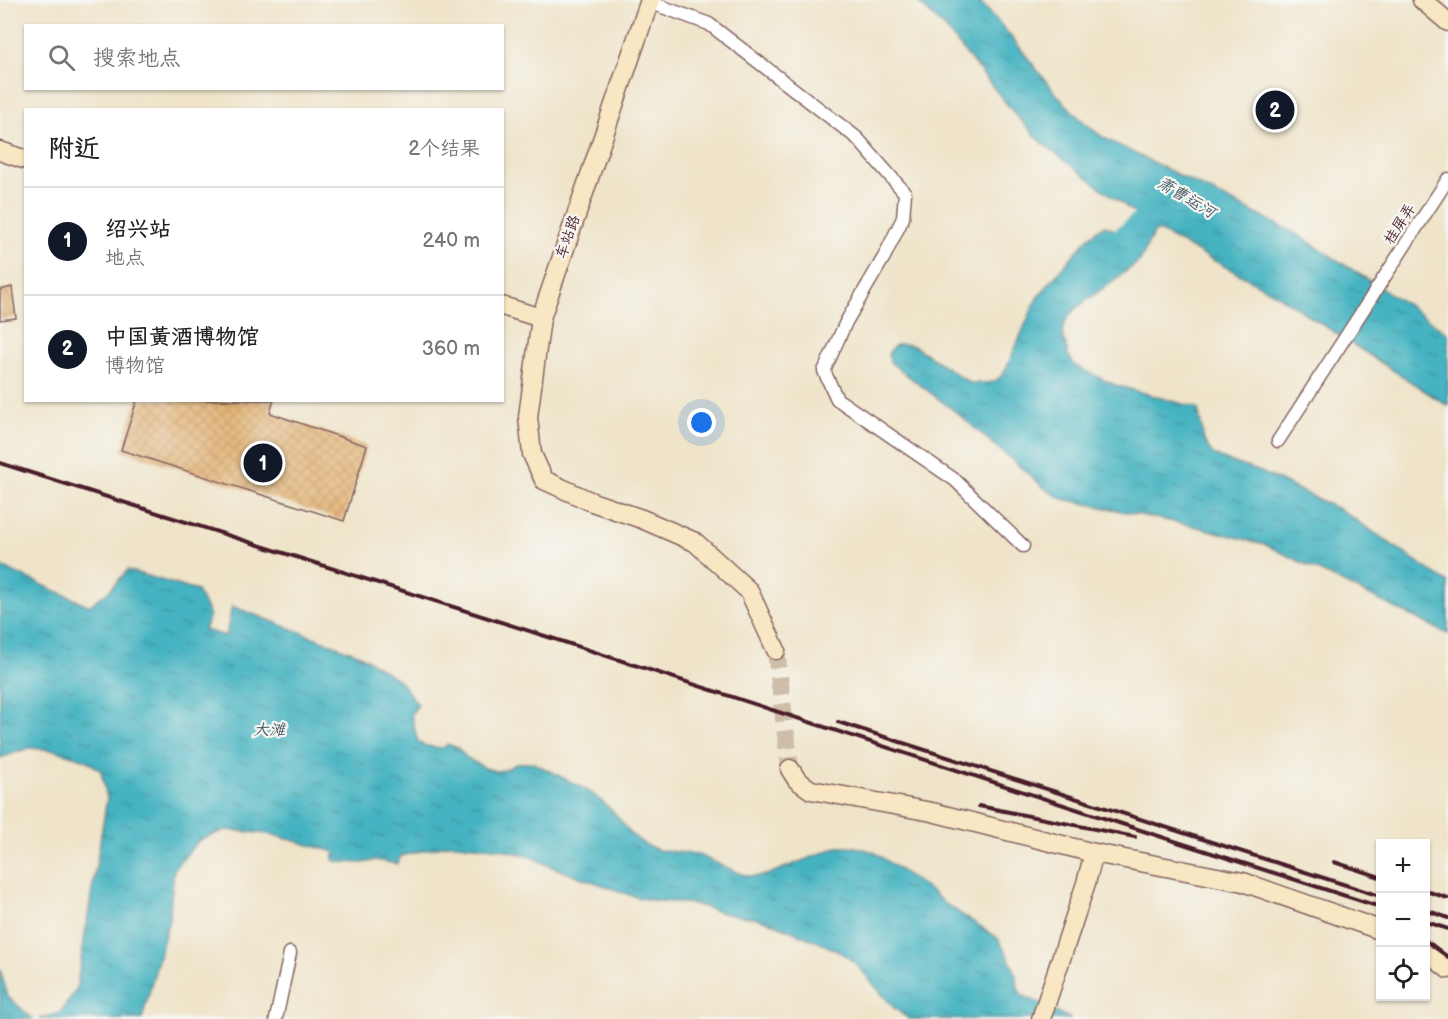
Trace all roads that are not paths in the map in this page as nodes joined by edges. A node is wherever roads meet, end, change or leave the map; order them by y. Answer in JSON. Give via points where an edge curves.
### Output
{"nodes":[{"id":1,"x":1422,"y":0,"type":"edge"},
{"id":2,"x":649,"y":1,"type":"edge"},
{"id":3,"x":1448,"y":22,"type":"edge"},
{"id":4,"x":0,"y":151,"type":"edge"},
{"id":5,"x":24,"y":159,"type":"edge"},
{"id":6,"x":1448,"y":179,"type":"edge"},
{"id":7,"x":504,"y":307,"type":"edge"},
{"id":8,"x":541,"y":318,"type":"junction"},
{"id":9,"x":1278,"y":441,"type":"dead end"},
{"id":10,"x":1023,"y":546,"type":"dead end"},
{"id":11,"x":776,"y":650,"type":"tunnel mouth"},
{"id":12,"x":790,"y":769,"type":"tunnel mouth"},
{"id":13,"x":1094,"y":853,"type":"junction"},
{"id":14,"x":1376,"y":929,"type":"edge"},
{"id":15,"x":290,"y":953,"type":"dead end"},
{"id":16,"x":1430,"y":955,"type":"edge"},
{"id":17,"x":1448,"y":969,"type":"edge"},
{"id":18,"x":276,"y":1019,"type":"edge"},
{"id":19,"x":1041,"y":1019,"type":"edge"}],
"edges":[{"from":1,"to":3,"type":"street"},
{"from":2,"to":8,"type":"street","name":"车站路"},
{"from":2,"to":10,"type":"street","via":[[709,24],[857,138],[905,193],[903,218],[824,371],[837,399],[954,480]]},
{"from":4,"to":5,"type":"street"},
{"from":6,"to":9,"type":"street","name":"桂屏弄"},
{"from":7,"to":8,"type":"street"},
{"from":8,"to":11,"type":"street","name":"车站路","via":[[528,417],[532,454],[544,480],[695,542],[748,591]]},
{"from":12,"to":13,"type":"street","via":[[811,790],[932,812]]},
{"from":13,"to":14,"type":"street","via":[[1243,882]]},
{"from":13,"to":19,"type":"street"},
{"from":15,"to":18,"type":"street"},
{"from":16,"to":17,"type":"street"}]}
